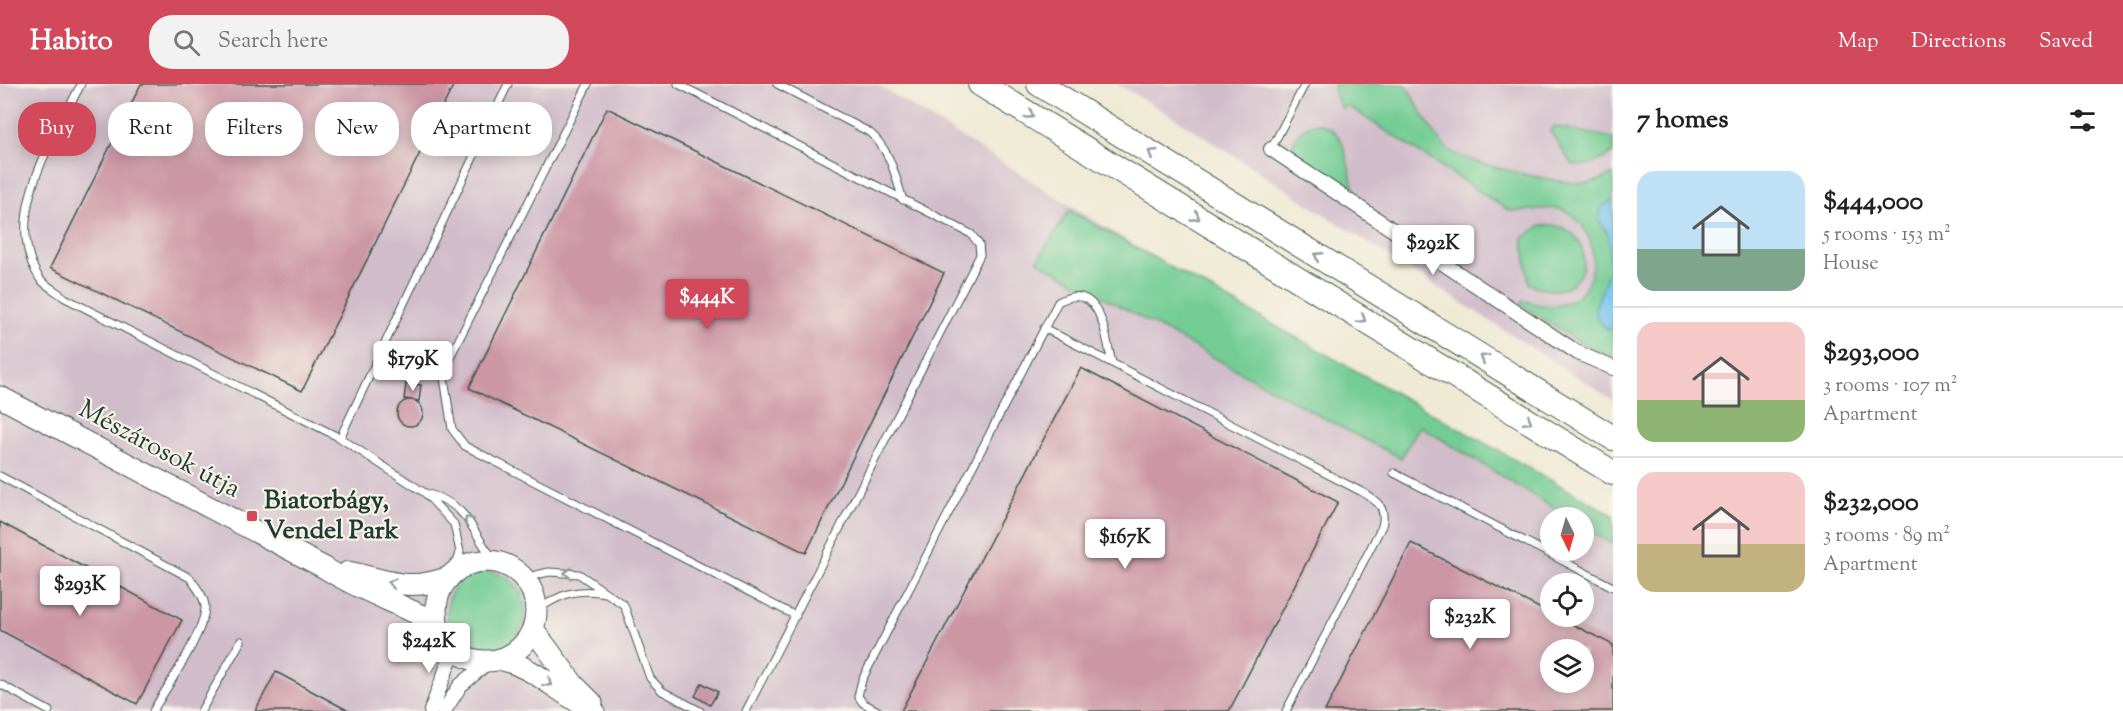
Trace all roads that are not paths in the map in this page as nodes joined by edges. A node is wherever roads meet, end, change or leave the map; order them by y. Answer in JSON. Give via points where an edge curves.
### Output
{"nodes":[{"id":1,"x":81,"y":84,"type":"edge"},
{"id":2,"x":508,"y":84,"type":"edge"},
{"id":3,"x":588,"y":84,"type":"edge"},
{"id":4,"x":678,"y":84,"type":"edge"},
{"id":5,"x":777,"y":84,"type":"edge"},
{"id":6,"x":980,"y":84,"type":"edge"},
{"id":7,"x":1039,"y":84,"type":"edge"},
{"id":8,"x":1305,"y":84,"type":"edge"},
{"id":9,"x":1271,"y":149,"type":"joint"},
{"id":10,"x":903,"y":200,"type":"junction"},
{"id":11,"x":1044,"y":328,"type":"junction"},
{"id":12,"x":1112,"y":363,"type":"junction"},
{"id":13,"x":1613,"y":368,"type":"edge"},
{"id":14,"x":0,"y":397,"type":"edge"},
{"id":15,"x":1610,"y":436,"type":"edge"},
{"id":16,"x":340,"y":438,"type":"junction"},
{"id":17,"x":1394,"y":473,"type":"dead end"},
{"id":18,"x":1613,"y":473,"type":"edge"},
{"id":19,"x":0,"y":476,"type":"edge"},
{"id":20,"x":425,"y":494,"type":"junction"},
{"id":21,"x":496,"y":562,"type":"junction"},
{"id":22,"x":325,"y":568,"type":"junction"},
{"id":23,"x":452,"y":574,"type":"junction"},
{"id":24,"x":524,"y":578,"type":"junction"},
{"id":25,"x":1613,"y":587,"type":"edge"},
{"id":26,"x":608,"y":593,"type":"junction"},
{"id":27,"x":796,"y":616,"type":"junction"},
{"id":28,"x":534,"y":620,"type":"junction"},
{"id":29,"x":441,"y":632,"type":"junction"},
{"id":30,"x":241,"y":641,"type":"dead end"},
{"id":31,"x":494,"y":660,"type":"junction"},
{"id":32,"x":0,"y":684,"type":"edge"},
{"id":33,"x":49,"y":711,"type":"edge"},
{"id":34,"x":153,"y":711,"type":"edge"},
{"id":35,"x":201,"y":711,"type":"edge"},
{"id":36,"x":431,"y":711,"type":"edge"},
{"id":37,"x":444,"y":711,"type":"edge"},
{"id":38,"x":594,"y":711,"type":"edge"},
{"id":39,"x":601,"y":711,"type":"edge"},
{"id":40,"x":700,"y":711,"type":"edge"},
{"id":41,"x":746,"y":711,"type":"edge"},
{"id":42,"x":878,"y":711,"type":"edge"},
{"id":43,"x":1286,"y":711,"type":"edge"}],
"edges":[{"from":1,"to":16,"type":"lane","via":[[28,188],[23,208],[22,230],[40,279],[65,298]]},
{"from":2,"to":16,"type":"lane"},
{"from":3,"to":27,"type":"lane","via":[[442,371],[452,429],[465,446]]},
{"from":4,"to":10,"type":"lane"},
{"from":5,"to":10,"type":"lane","via":[[878,139],[885,148]]},
{"from":6,"to":18,"type":"highway","one_way":true},
{"from":15,"to":7,"type":"highway","one_way":true},
{"from":8,"to":9,"type":"lane"},
{"from":9,"to":13,"type":"street","via":[[1578,353]]},
{"from":10,"to":27,"type":"lane","via":[[971,234],[979,244],[980,255]]},
{"from":11,"to":12,"type":"lane"},
{"from":11,"to":12,"type":"lane","via":[[1058,302],[1068,297],[1089,300],[1098,308]]},
{"from":11,"to":42,"type":"lane","via":[[862,680],[858,696]]},
{"from":12,"to":43,"type":"lane","via":[[1362,492],[1383,508],[1382,526]]},
{"from":14,"to":22,"type":"main road","name":"Mészárosok útja"},
{"from":16,"to":20,"type":"lane"},
{"from":17,"to":25,"type":"lane"},
{"from":19,"to":34,"type":"lane","via":[[190,578],[201,594],[205,605],[200,627]]},
{"from":21,"to":20,"type":"lane","one_way":true,"via":[[463,513],[450,501]]},
{"from":20,"to":23,"type":"lane","via":[[454,524],[460,552]]},
{"from":21,"to":23,"type":"main road","name":"Mészárosok útja","via":[[475,562]]},
{"from":21,"to":24,"type":"main road"},
{"from":23,"to":22,"type":"main road","name":"Mészárosok útja","one_way":true,"via":[[432,584],[400,585]]},
{"from":22,"to":29,"type":"main road","name":"Mészárosok útja","via":[[354,587],[411,610]]},
{"from":23,"to":29,"type":"main road","via":[[437,599]]},
{"from":26,"to":24,"type":"lane","one_way":true,"via":[[579,574],[549,572]]},
{"from":24,"to":28,"type":"main road","via":[[533,593]]},
{"from":26,"to":28,"type":"lane","via":[[577,590],[552,600]]},
{"from":26,"to":40,"type":"lane","via":[[624,605],[650,678],[662,691]]},
{"from":27,"to":41,"type":"lane"},
{"from":28,"to":31,"type":"main road","via":[[520,648]]},
{"from":28,"to":39,"type":"main road","via":[[574,685]]},
{"from":29,"to":31,"type":"main road","name":"Mészárosok útja","via":[[459,654]]},
{"from":29,"to":36,"type":"street","via":[[449,662]]},
{"from":30,"to":35,"type":"lane"},
{"from":31,"to":37,"type":"street","via":[[460,686]]},
{"from":31,"to":38,"type":"main road","name":"Mészárosok útja","one_way":true,"via":[[530,669],[572,701]]},
{"from":32,"to":33,"type":"lane"}]}
